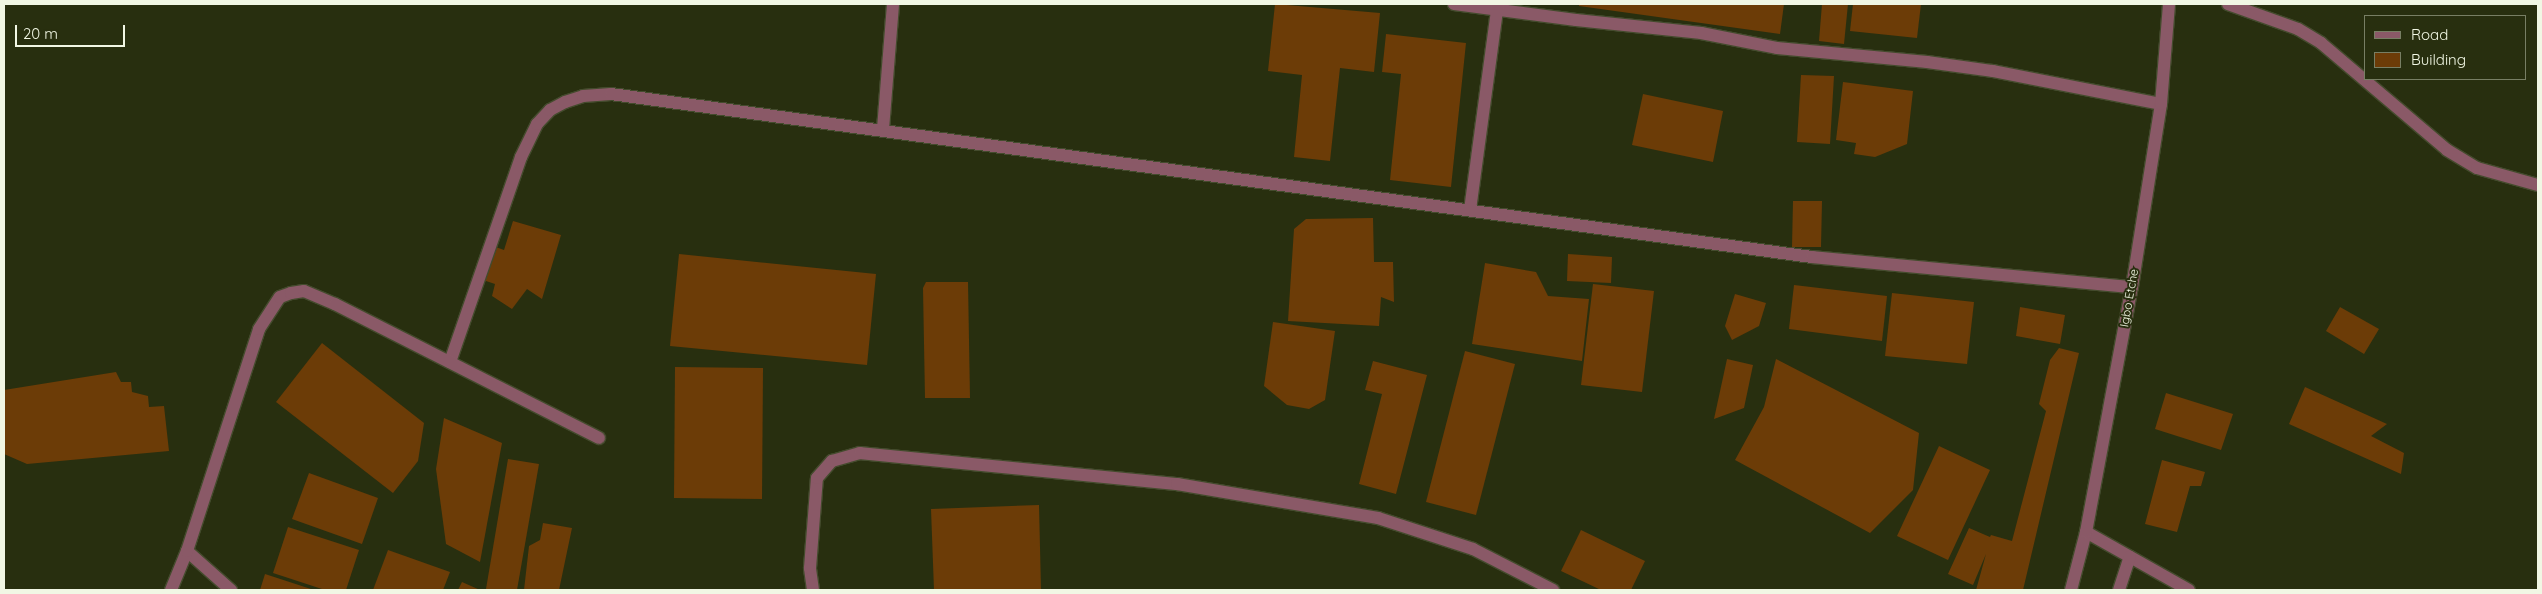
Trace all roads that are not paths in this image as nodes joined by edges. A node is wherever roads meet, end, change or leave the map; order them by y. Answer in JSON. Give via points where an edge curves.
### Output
{"nodes":[{"id":1,"x":893,"y":4,"type":"edge"},
{"id":2,"x":1454,"y":4,"type":"edge"},
{"id":3,"x":2169,"y":4,"type":"edge"},
{"id":4,"x":2228,"y":4,"type":"edge"},
{"id":5,"x":1498,"y":6,"type":"edge"},
{"id":6,"x":2364,"y":80,"type":"edge"},
{"id":7,"x":2365,"y":80,"type":"edge"},
{"id":8,"x":2161,"y":104,"type":"junction"},
{"id":9,"x":883,"y":129,"type":"junction"},
{"id":10,"x":2538,"y":185,"type":"edge"},
{"id":11,"x":1470,"y":210,"type":"junction"},
{"id":12,"x":2132,"y":287,"type":"junction"},
{"id":13,"x":450,"y":362,"type":"junction"},
{"id":14,"x":599,"y":438,"type":"dead end"},
{"id":15,"x":2086,"y":532,"type":"junction"},
{"id":16,"x":188,"y":550,"type":"junction"},
{"id":17,"x":2130,"y":557,"type":"junction"},
{"id":18,"x":171,"y":590,"type":"edge"},
{"id":19,"x":231,"y":590,"type":"edge"},
{"id":20,"x":814,"y":590,"type":"edge"},
{"id":21,"x":1553,"y":590,"type":"edge"},
{"id":22,"x":2071,"y":590,"type":"edge"},
{"id":23,"x":2119,"y":590,"type":"edge"},
{"id":24,"x":2189,"y":590,"type":"edge"}],
"edges":[{"from":1,"to":9,"type":"street"},
{"from":2,"to":5,"type":"street"},
{"from":3,"to":8,"type":"street","name":"Igbo Etche"},
{"from":4,"to":6,"type":"street","via":[[2298,29],[2321,43]]},
{"from":5,"to":8,"type":"street","via":[[1701,33],[1777,48],[1984,70]]},
{"from":5,"to":11,"type":"street"},
{"from":7,"to":10,"type":"street","via":[[2447,150],[2477,168]]},
{"from":8,"to":12,"type":"street","name":"Igbo Etche"},
{"from":9,"to":11,"type":"street"},
{"from":9,"to":13,"type":"street","via":[[611,94],[583,96],[550,110],[538,124],[521,157]]},
{"from":11,"to":12,"type":"street","via":[[1812,257]]},
{"from":12,"to":15,"type":"street","name":"Igbo Etche"},
{"from":13,"to":14,"type":"street"},
{"from":13,"to":16,"type":"street","via":[[335,304],[304,292],[280,297],[259,329]]},
{"from":15,"to":17,"type":"street"},
{"from":15,"to":22,"type":"street","name":"Igbo Etche"},
{"from":16,"to":18,"type":"street"},
{"from":16,"to":19,"type":"street"},
{"from":17,"to":23,"type":"street"},
{"from":17,"to":24,"type":"street"},
{"from":20,"to":21,"type":"street","via":[[810,568],[817,478],[832,461],[860,453],[1177,484],[1378,518],[1473,549]]}]}
